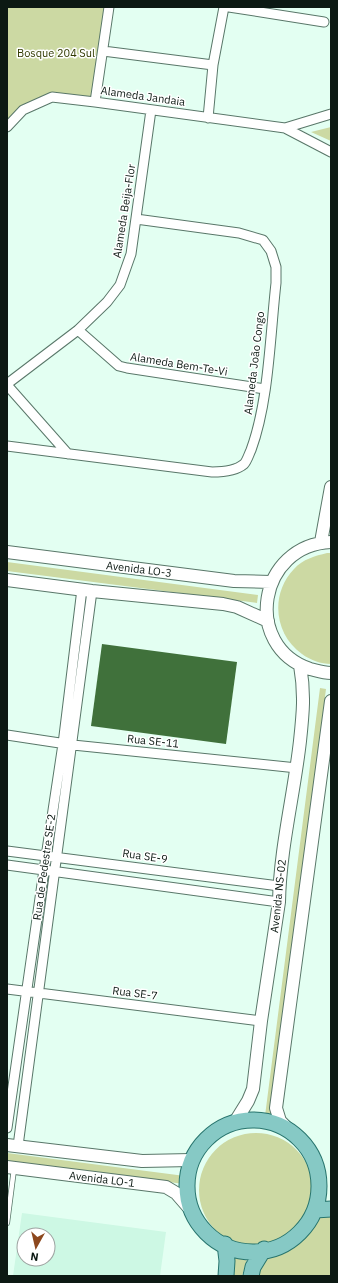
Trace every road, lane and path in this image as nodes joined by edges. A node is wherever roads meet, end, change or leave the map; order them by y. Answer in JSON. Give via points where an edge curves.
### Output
{"nodes":[{"id":1,"x":109,"y":7,"type":"edge"},
{"id":2,"x":224,"y":7,"type":"edge"},
{"id":3,"x":229,"y":7,"type":"edge"},
{"id":4,"x":324,"y":22,"type":"dead end"},
{"id":5,"x":103,"y":51,"type":"junction"},
{"id":6,"x":214,"y":65,"type":"junction"},
{"id":7,"x":95,"y":102,"type":"junction"},
{"id":8,"x":152,"y":110,"type":"junction"},
{"id":9,"x":331,"y":114,"type":"edge"},
{"id":10,"x":208,"y":118,"type":"junction"},
{"id":11,"x":7,"y":128,"type":"edge"},
{"id":12,"x":284,"y":128,"type":"junction"},
{"id":13,"x":331,"y":152,"type":"edge"},
{"id":14,"x":136,"y":219,"type":"junction"},
{"id":15,"x":78,"y":330,"type":"junction"},
{"id":16,"x":7,"y":384,"type":"edge"},
{"id":17,"x":265,"y":390,"type":"junction"},
{"id":18,"x":7,"y":446,"type":"edge"},
{"id":19,"x":68,"y":454,"type":"junction"},
{"id":20,"x":331,"y":487,"type":"edge"},
{"id":21,"x":326,"y":542,"type":"edge"},
{"id":22,"x":7,"y":552,"type":"edge"},
{"id":23,"x":7,"y":580,"type":"edge"},
{"id":24,"x":271,"y":582,"type":"junction"},
{"id":25,"x":87,"y":590,"type":"junction"},
{"id":26,"x":268,"y":621,"type":"junction"},
{"id":27,"x":300,"y":665,"type":"junction"},
{"id":28,"x":331,"y":673,"type":"edge"},
{"id":29,"x":331,"y":702,"type":"edge"},
{"id":30,"x":7,"y":735,"type":"edge"},
{"id":31,"x":63,"y":744,"type":"junction"},
{"id":32,"x":73,"y":745,"type":"junction"},
{"id":33,"x":297,"y":768,"type":"junction"},
{"id":34,"x":7,"y":850,"type":"edge"},
{"id":35,"x":47,"y":856,"type":"junction"},
{"id":36,"x":58,"y":856,"type":"junction"},
{"id":37,"x":7,"y":865,"type":"edge"},
{"id":38,"x":44,"y":870,"type":"junction"},
{"id":39,"x":55,"y":872,"type":"junction"},
{"id":40,"x":279,"y":886,"type":"junction"},
{"id":41,"x":279,"y":902,"type":"junction"},
{"id":42,"x":7,"y":989,"type":"edge"},
{"id":43,"x":26,"y":991,"type":"junction"},
{"id":44,"x":37,"y":994,"type":"junction"},
{"id":45,"x":261,"y":1021,"type":"junction"},
{"id":46,"x":235,"y":1122,"type":"junction"},
{"id":47,"x":7,"y":1128,"type":"edge"},
{"id":48,"x":290,"y":1131,"type":"junction"},
{"id":49,"x":13,"y":1145,"type":"edge"},
{"id":50,"x":191,"y":1160,"type":"junction"},
{"id":51,"x":10,"y":1167,"type":"edge"},
{"id":52,"x":325,"y":1181,"type":"edge"},
{"id":53,"x":189,"y":1208,"type":"junction"},
{"id":54,"x":331,"y":1209,"type":"edge"},
{"id":55,"x":315,"y":1210,"type":"junction"},
{"id":56,"x":7,"y":1222,"type":"edge"},
{"id":57,"x":225,"y":1244,"type":"junction"},
{"id":58,"x":264,"y":1249,"type":"junction"},
{"id":59,"x":226,"y":1276,"type":"edge"},
{"id":60,"x":251,"y":1276,"type":"edge"}],
"edges":[{"from":1,"to":5,"type":"street"},
{"from":2,"to":6,"type":"street"},
{"from":3,"to":4,"type":"street"},
{"from":5,"to":6,"type":"street"},
{"from":5,"to":7,"type":"street"},
{"from":6,"to":10,"type":"street"},
{"from":7,"to":8,"type":"street","name":"Alameda Jandaia"},
{"from":7,"to":11,"type":"street","name":"Alameda Jandaia","via":[[52,98],[22,110]]},
{"from":8,"to":10,"type":"street","name":"Alameda Jandaia"},
{"from":8,"to":14,"type":"street","name":"Alameda Beija-Flor"},
{"from":9,"to":12,"type":"street","name":"Alameda Jandaia"},
{"from":10,"to":12,"type":"street","name":"Alameda Jandaia"},
{"from":12,"to":13,"type":"street","name":"Alameda Jandaia"},
{"from":14,"to":15,"type":"street","name":"Alameda Beija-Flor","via":[[131,254],[120,285],[107,302]]},
{"from":14,"to":17,"type":"street","name":"Alameda João Congo","via":[[239,233],[263,240],[271,251],[276,267]]},
{"from":15,"to":16,"type":"street","name":"Alameda Beija-Flor"},
{"from":15,"to":17,"type":"street","name":"Alameda Bem-Te-Vi","via":[[119,366]]},
{"from":16,"to":19,"type":"street"},
{"from":17,"to":19,"type":"street","name":"Alameda João Congo","via":[[256,436],[249,454],[244,464],[234,469],[212,472]]},
{"from":18,"to":19,"type":"street","name":"Alameda João Congo"},
{"from":20,"to":21,"type":"street"},
{"from":21,"to":24,"type":"street","via":[[300,549],[283,563]]},
{"from":22,"to":24,"type":"street","name":"Avenida LO-3","via":[[234,581]]},
{"from":23,"to":25,"type":"street"},
{"from":24,"to":26,"type":"street","via":[[266,601]]},
{"from":25,"to":26,"type":"street","via":[[223,604],[237,607]]},
{"from":25,"to":31,"type":"street","name":"Rua de Pedestre SE-2"},
{"from":25,"to":32,"type":"street","name":"Rua de Pedestre SE-2"},
{"from":26,"to":27,"type":"street","via":[[274,639],[285,654]]},
{"from":27,"to":28,"type":"street"},
{"from":27,"to":33,"type":"street","name":"Avenida NS-02","via":[[304,702]]},
{"from":29,"to":48,"type":"street","via":[[276,1108],[280,1121]]},
{"from":30,"to":31,"type":"street","name":"Rua SE-11"},
{"from":31,"to":32,"type":"street","name":"Rua SE-11"},
{"from":31,"to":35,"type":"street","name":"Rua de Pedestre SE-2"},
{"from":32,"to":33,"type":"street","name":"Rua SE-11"},
{"from":32,"to":36,"type":"street","name":"Rua de Pedestre SE-2"},
{"from":33,"to":40,"type":"street","name":"Avenida NS-02"},
{"from":34,"to":35,"type":"street","name":"Rua SE-9"},
{"from":35,"to":36,"type":"street","name":"Rua SE-9"},
{"from":35,"to":38,"type":"street","name":"Rua de Pedestre SE-2"},
{"from":36,"to":39,"type":"street","name":"Rua de Pedestre SE-2"},
{"from":36,"to":40,"type":"street","name":"Rua SE-9"},
{"from":37,"to":38,"type":"street"},
{"from":38,"to":39,"type":"street"},
{"from":38,"to":43,"type":"street","name":"Rua de Pedestre SE-2"},
{"from":39,"to":41,"type":"street"},
{"from":39,"to":44,"type":"street","name":"Rua de Pedestre SE-2"},
{"from":40,"to":41,"type":"street","name":"Avenida NS-02"},
{"from":41,"to":45,"type":"street","name":"Avenida NS-02"},
{"from":42,"to":43,"type":"street","name":"Rua SE-7"},
{"from":43,"to":44,"type":"street","name":"Rua SE-7"},
{"from":43,"to":47,"type":"street","name":"Rua de Pedestre SE-2"},
{"from":44,"to":45,"type":"street","name":"Rua SE-7"},
{"from":44,"to":49,"type":"street","name":"Rua de Pedestre SE-2"},
{"from":45,"to":46,"type":"street","name":"Avenida NS-02","via":[[253,1088]]},
{"from":46,"to":48,"type":"main road","via":[[254,1120],[273,1123]]},
{"from":46,"to":50,"type":"main road","via":[[209,1136],[198,1147]]},
{"from":48,"to":52,"type":"main road","via":[[310,1152]]},
{"from":49,"to":50,"type":"street","name":"Avenida LO-1","via":[[142,1161]]},
{"from":50,"to":53,"type":"main road","via":[[186,1176]]},
{"from":51,"to":53,"type":"street","name":"Avenida LO-1","via":[[166,1187],[176,1193]]},
{"from":51,"to":56,"type":"lane"},
{"from":52,"to":55,"type":"main road"},
{"from":53,"to":57,"type":"main road","via":[[204,1233],[215,1242]]},
{"from":54,"to":55,"type":"main road"},
{"from":55,"to":58,"type":"main road","via":[[307,1226],[294,1239],[278,1248]]},
{"from":57,"to":58,"type":"main road","via":[[246,1250]]},
{"from":57,"to":59,"type":"main road"},
{"from":58,"to":60,"type":"main road","via":[[253,1266]]}]}
